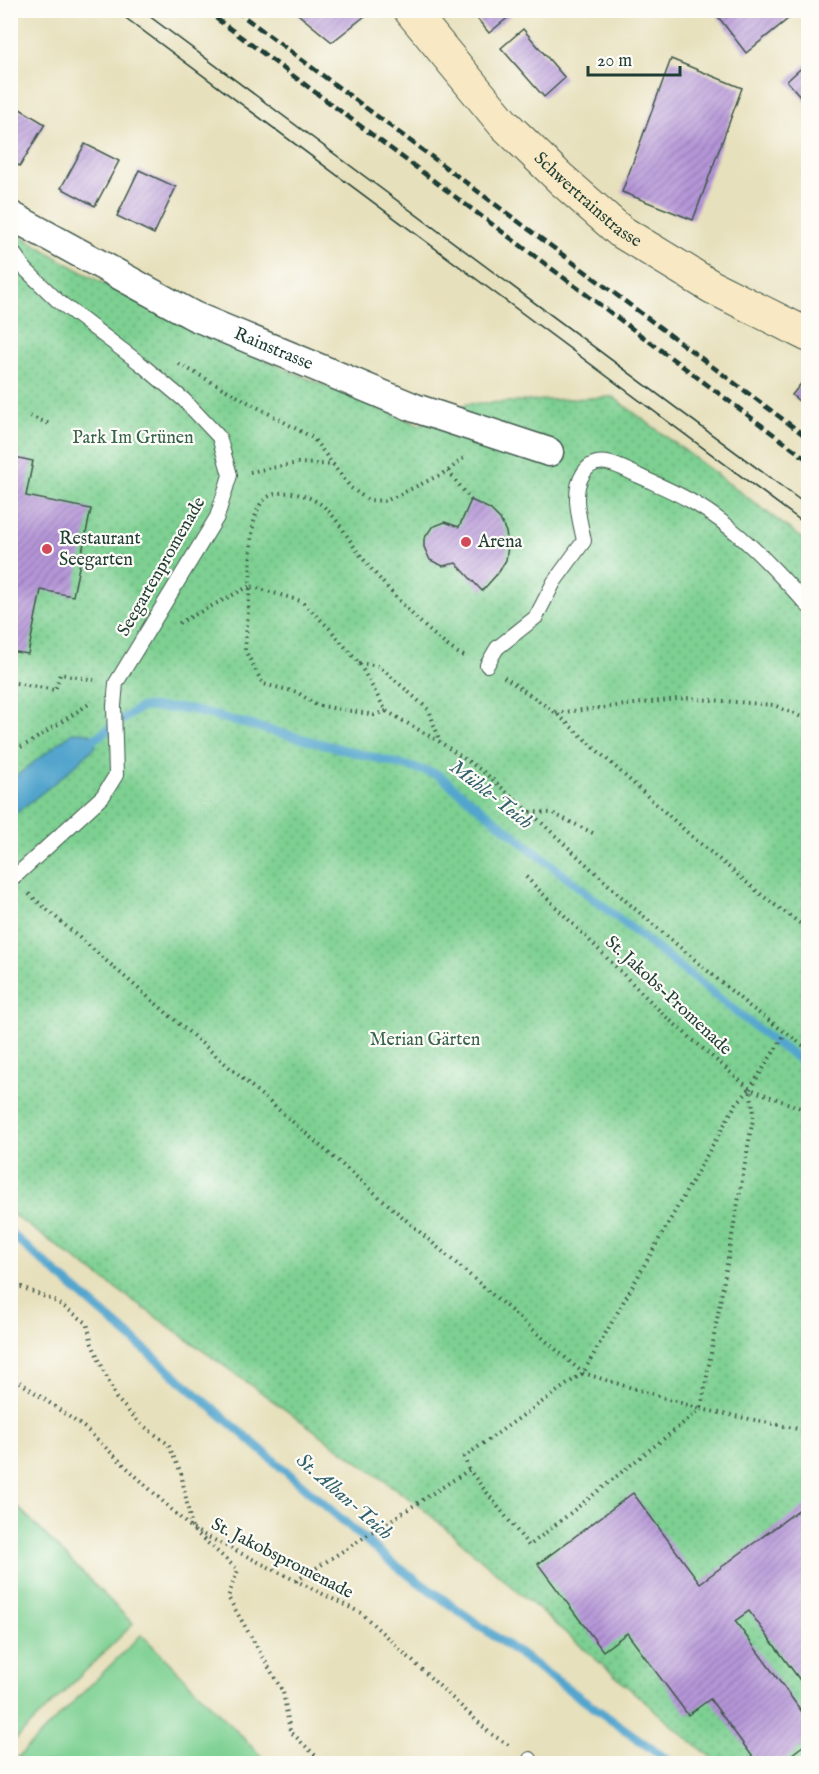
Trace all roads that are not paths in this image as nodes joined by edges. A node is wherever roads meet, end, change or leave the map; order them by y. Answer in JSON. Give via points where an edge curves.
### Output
{"nodes":[{"id":1,"x":419,"y":14,"type":"edge"},
{"id":2,"x":10,"y":215,"type":"edge"},
{"id":3,"x":10,"y":248,"type":"edge"},
{"id":4,"x":808,"y":335,"type":"edge"},
{"id":5,"x":549,"y":452,"type":"dead end"},
{"id":6,"x":808,"y":606,"type":"edge"},
{"id":7,"x":487,"y":665,"type":"road end"},
{"id":8,"x":11,"y":880,"type":"edge"}],
"edges":[{"from":1,"to":4,"type":"main road","name":"Schwertrainstrasse","via":[[503,123],[620,231],[712,286]]},
{"from":2,"to":5,"type":"street","name":"Rainstrasse","via":[[194,316],[415,408]]},
{"from":3,"to":8,"type":"lane","name":"Seegartenpromenade","via":[[58,301],[184,400],[219,437],[230,475],[217,517],[116,683],[116,775],[103,796]]},
{"from":6,"to":7,"type":"lane","via":[[766,559],[730,528],[690,501],[608,461],[593,464],[579,482],[576,495],[584,541],[536,617],[497,648]]}]}
